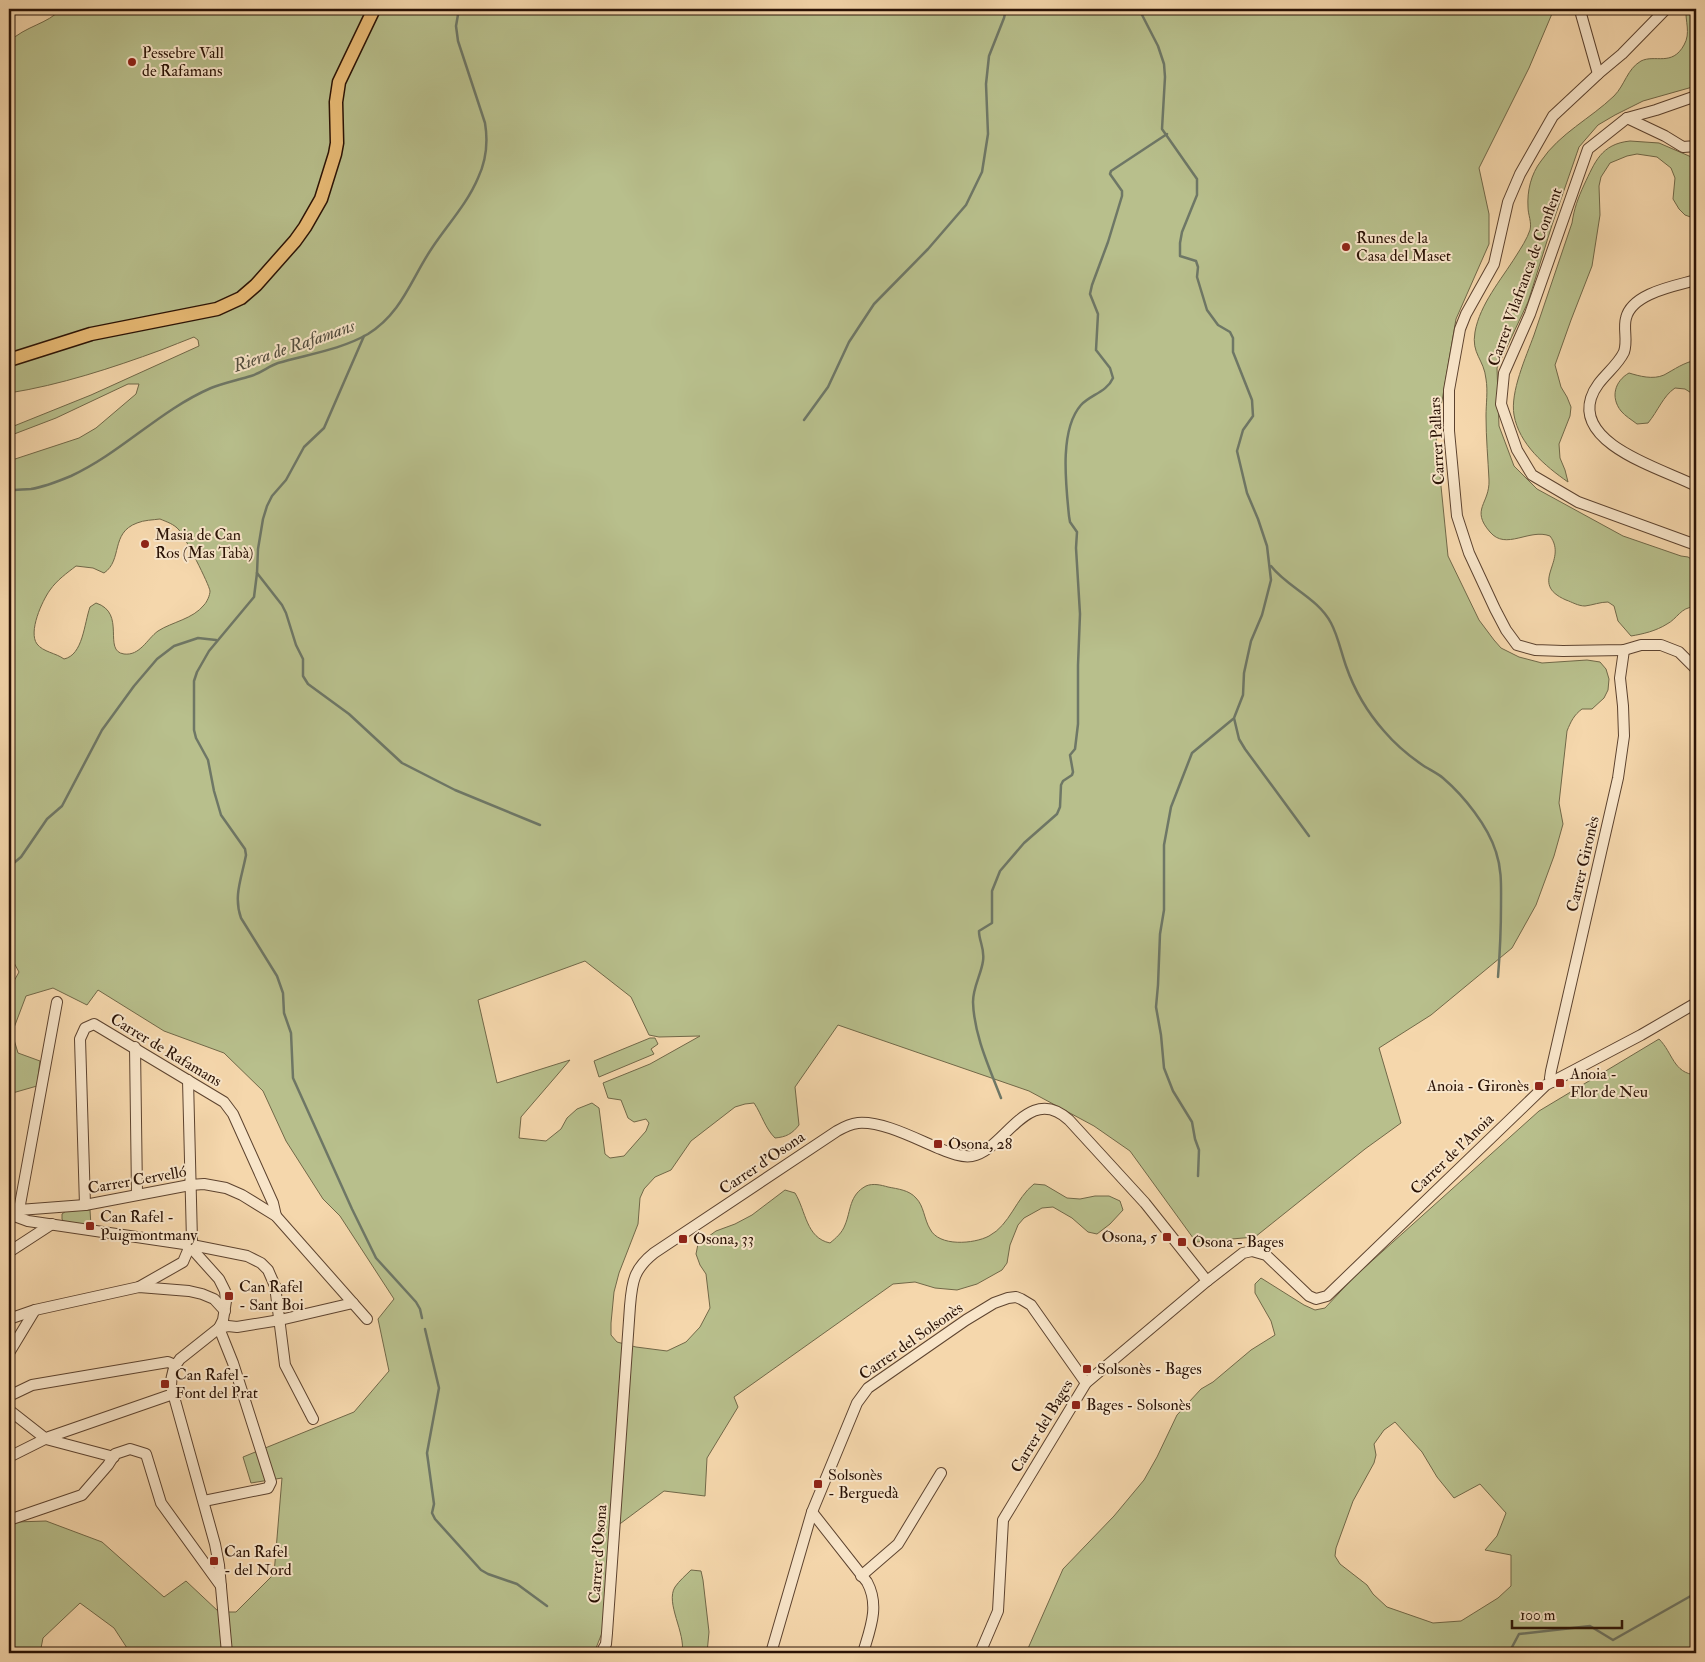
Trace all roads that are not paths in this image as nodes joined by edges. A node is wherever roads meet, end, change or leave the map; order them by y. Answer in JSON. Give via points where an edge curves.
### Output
{"nodes":[{"id":1,"x":374,"y":9,"type":"edge"},
{"id":2,"x":1582,"y":9,"type":"edge"},
{"id":3,"x":1666,"y":9,"type":"edge"},
{"id":4,"x":1598,"y":74,"type":"junction"},
{"id":5,"x":1696,"y":96,"type":"edge"},
{"id":6,"x":1626,"y":118,"type":"junction"},
{"id":7,"x":1696,"y":146,"type":"edge"},
{"id":8,"x":1696,"y":280,"type":"edge"},
{"id":9,"x":9,"y":360,"type":"edge"},
{"id":10,"x":1696,"y":486,"type":"edge"},
{"id":11,"x":1696,"y":545,"type":"edge"},
{"id":12,"x":1624,"y":650,"type":"junction"},
{"id":13,"x":1696,"y":669,"type":"edge"},
{"id":14,"x":57,"y":1002,"type":"dead end"},
{"id":15,"x":1696,"y":1003,"type":"edge"},
{"id":16,"x":135,"y":1047,"type":"junction"},
{"id":17,"x":188,"y":1080,"type":"junction"},
{"id":18,"x":1552,"y":1082,"type":"junction"},
{"id":19,"x":190,"y":1185,"type":"junction"},
{"id":20,"x":136,"y":1194,"type":"junction"},
{"id":21,"x":85,"y":1205,"type":"junction"},
{"id":22,"x":12,"y":1211,"type":"edge"},
{"id":23,"x":276,"y":1216,"type":"junction"},
{"id":24,"x":52,"y":1224,"type":"junction"},
{"id":25,"x":189,"y":1247,"type":"junction"},
{"id":26,"x":9,"y":1252,"type":"edge"},
{"id":27,"x":1207,"y":1281,"type":"junction"},
{"id":28,"x":139,"y":1287,"type":"junction"},
{"id":29,"x":1319,"y":1299,"type":"joint"},
{"id":30,"x":353,"y":1303,"type":"junction"},
{"id":31,"x":35,"y":1310,"type":"junction"},
{"id":32,"x":225,"y":1311,"type":"junction"},
{"id":33,"x":9,"y":1319,"type":"edge"},
{"id":34,"x":367,"y":1319,"type":"dead end"},
{"id":35,"x":280,"y":1320,"type":"junction"},
{"id":36,"x":219,"y":1328,"type":"junction"},
{"id":37,"x":9,"y":1353,"type":"edge"},
{"id":38,"x":175,"y":1365,"type":"junction"},
{"id":39,"x":1086,"y":1383,"type":"junction"},
{"id":40,"x":172,"y":1394,"type":"junction"},
{"id":41,"x":9,"y":1396,"type":"edge"},
{"id":42,"x":9,"y":1410,"type":"edge"},
{"id":43,"x":313,"y":1418,"type":"dead end"},
{"id":44,"x":46,"y":1438,"type":"junction"},
{"id":45,"x":9,"y":1457,"type":"edge"},
{"id":46,"x":114,"y":1457,"type":"junction"},
{"id":47,"x":941,"y":1473,"type":"dead end"},
{"id":48,"x":204,"y":1501,"type":"junction"},
{"id":49,"x":812,"y":1512,"type":"junction"},
{"id":50,"x":9,"y":1520,"type":"edge"},
{"id":51,"x":862,"y":1576,"type":"junction"},
{"id":52,"x":221,"y":1586,"type":"junction"},
{"id":53,"x":227,"y":1653,"type":"edge"},
{"id":54,"x":602,"y":1653,"type":"edge"},
{"id":55,"x":771,"y":1653,"type":"edge"},
{"id":56,"x":863,"y":1653,"type":"edge"},
{"id":57,"x":980,"y":1653,"type":"edge"}],
"edges":[{"from":1,"to":9,"type":"main road","via":[[339,82],[337,143],[321,199],[305,227],[256,285],[242,298],[217,309],[91,334]]},
{"from":2,"to":4,"type":"street"},
{"from":3,"to":4,"type":"street","name":"Carrer Pallars"},
{"from":4,"to":12,"type":"street","name":"Carrer Pallars","via":[[1553,116],[1508,202],[1494,264],[1466,314],[1458,337],[1449,398],[1449,431],[1456,516],[1469,552],[1506,630],[1518,645],[1534,650]]},
{"from":5,"to":6,"type":"street","name":"Carrer Vilafranca de Conflent"},
{"from":6,"to":7,"type":"street","via":[[1683,147]]},
{"from":6,"to":11,"type":"street","name":"Carrer Vilafranca de Conflent","via":[[1588,149],[1530,314],[1504,372],[1501,404],[1518,450],[1532,474],[1578,502]]},
{"from":8,"to":10,"type":"street","via":[[1642,298],[1631,307],[1626,320],[1624,352],[1594,390],[1590,406],[1595,427],[1620,450]]},
{"from":12,"to":13,"type":"street","name":"Carrer Pallars","via":[[1641,645],[1661,645],[1679,652]]},
{"from":12,"to":18,"type":"street","name":"Carrer Gironès","via":[[1620,678],[1624,736],[1618,778],[1551,1071]]},
{"from":14,"to":22,"type":"street"},
{"from":15,"to":18,"type":"street","name":"Carrer de l'Anoia"},
{"from":16,"to":17,"type":"street","name":"Carrer de Rafamans"},
{"from":16,"to":20,"type":"street"},
{"from":16,"to":21,"type":"street","name":"Carrer de Rafamans","via":[[94,1024],[85,1028],[80,1038]]},
{"from":17,"to":19,"type":"street"},
{"from":17,"to":23,"type":"street","name":"Carrer de Rafamans","via":[[224,1102],[234,1114],[273,1202]]},
{"from":18,"to":29,"type":"street","name":"Carrer de l'Anoia","via":[[1331,1293]]},
{"from":19,"to":20,"type":"street","name":"Carrer Cervelló"},
{"from":19,"to":23,"type":"street","name":"Carrer Cervelló","via":[[226,1188]]},
{"from":19,"to":25,"type":"street","via":[[192,1241]]},
{"from":20,"to":21,"type":"street","name":"Carrer Cervelló"},
{"from":21,"to":22,"type":"street","name":"Carrer Cervelló"},
{"from":22,"to":24,"type":"street","via":[[28,1220]]},
{"from":23,"to":30,"type":"street","name":"Carrer Cervelló"},
{"from":24,"to":25,"type":"street","via":[[175,1242]]},
{"from":24,"to":26,"type":"street"},
{"from":25,"to":28,"type":"street","via":[[183,1262]]},
{"from":25,"to":32,"type":"street","via":[[223,1285]]},
{"from":25,"to":35,"type":"street","via":[[247,1256],[261,1263],[275,1286]]},
{"from":27,"to":29,"type":"street","name":"Carrer del Bages","via":[[1240,1255],[1257,1252],[1271,1258],[1309,1296]]},
{"from":27,"to":39,"type":"street","name":"Carrer del Bages"},
{"from":27,"to":54,"type":"street","name":"Carrer d'Osona","via":[[1145,1203],[1069,1120],[1057,1112],[1044,1110],[1026,1115],[985,1150],[971,1156],[945,1151],[877,1125],[857,1123],[837,1131],[654,1253],[634,1275],[607,1633]]},
{"from":28,"to":31,"type":"street"},
{"from":28,"to":32,"type":"street","via":[[202,1294],[214,1299]]},
{"from":30,"to":34,"type":"street","name":"Carrer Cervelló"},
{"from":30,"to":35,"type":"street"},
{"from":31,"to":33,"type":"street"},
{"from":31,"to":37,"type":"street"},
{"from":32,"to":36,"type":"street"},
{"from":35,"to":36,"type":"street"},
{"from":35,"to":43,"type":"street","via":[[285,1365]]},
{"from":36,"to":38,"type":"street"},
{"from":36,"to":48,"type":"street","via":[[271,1482],[268,1488]]},
{"from":38,"to":40,"type":"street","via":[[170,1379]]},
{"from":38,"to":41,"type":"street","via":[[168,1362],[32,1385]]},
{"from":39,"to":49,"type":"street","name":"Carrer del Solsonès","via":[[1028,1302],[1012,1297],[994,1303],[864,1392]]},
{"from":39,"to":57,"type":"street","name":"Carrer del Bages","via":[[1003,1520],[998,1611]]},
{"from":40,"to":44,"type":"street"},
{"from":40,"to":48,"type":"street"},
{"from":42,"to":44,"type":"street"},
{"from":44,"to":45,"type":"street"},
{"from":44,"to":46,"type":"street"},
{"from":46,"to":50,"type":"street","via":[[82,1495]]},
{"from":46,"to":52,"type":"street","via":[[130,1449],[146,1454],[161,1503]]},
{"from":47,"to":51,"type":"street","via":[[898,1544]]},
{"from":48,"to":52,"type":"street"},
{"from":49,"to":51,"type":"street"},
{"from":49,"to":55,"type":"street","name":"Carrer del Solsonès"},
{"from":51,"to":56,"type":"street","via":[[874,1603]]},
{"from":52,"to":53,"type":"street"}]}
